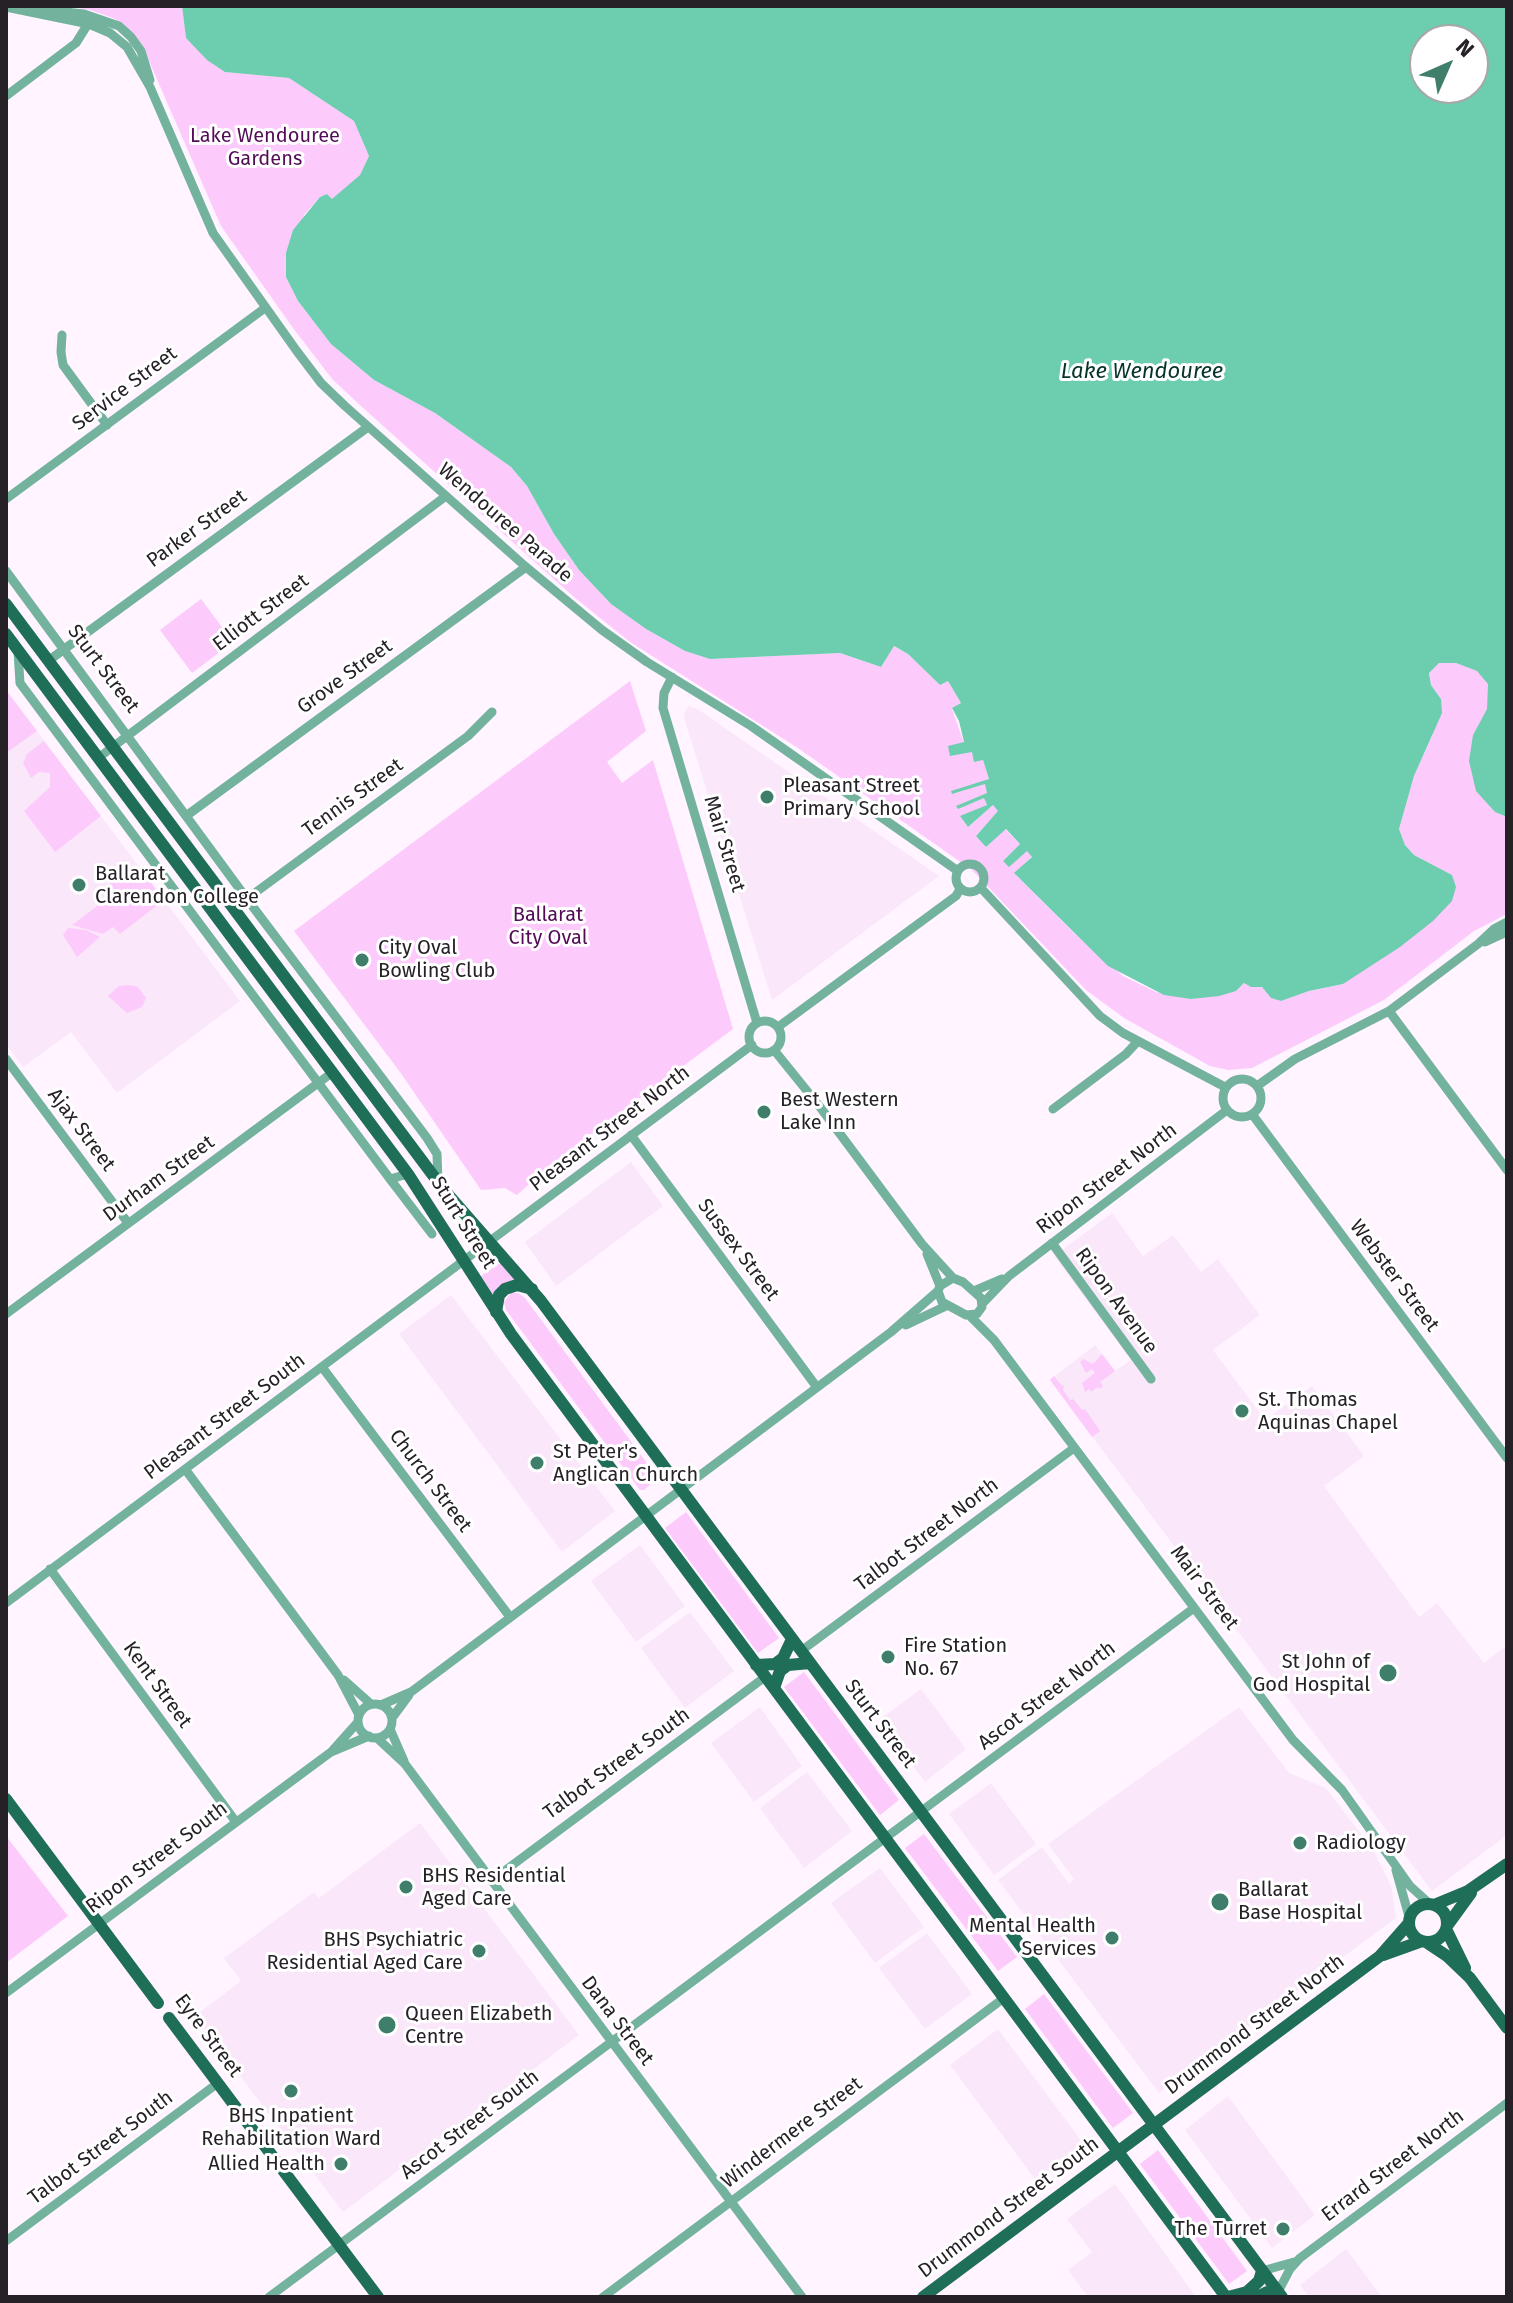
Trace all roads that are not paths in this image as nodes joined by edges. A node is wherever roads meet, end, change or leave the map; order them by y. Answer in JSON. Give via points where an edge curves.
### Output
{"nodes":[{"id":1,"x":6,"y":7,"type":"edge"},
{"id":2,"x":91,"y":20,"type":"junction"},
{"id":3,"x":6,"y":96,"type":"edge"},
{"id":4,"x":265,"y":308,"type":"junction"},
{"id":5,"x":62,"y":335,"type":"dead end"},
{"id":6,"x":107,"y":425,"type":"junction"},
{"id":7,"x":368,"y":427,"type":"junction"},
{"id":8,"x":446,"y":496,"type":"junction"},
{"id":9,"x":6,"y":499,"type":"edge"},
{"id":10,"x":526,"y":567,"type":"junction"},
{"id":11,"x":6,"y":571,"type":"edge"},
{"id":12,"x":6,"y":604,"type":"edge"},
{"id":13,"x":6,"y":634,"type":"edge"},
{"id":14,"x":18,"y":650,"type":"junction"},
{"id":15,"x":63,"y":650,"type":"junction"},
{"id":16,"x":48,"y":661,"type":"junction"},
{"id":17,"x":672,"y":677,"type":"junction"},
{"id":18,"x":492,"y":712,"type":"dead end"},
{"id":19,"x":128,"y":735,"type":"junction"},
{"id":20,"x":112,"y":747,"type":"junction"},
{"id":21,"x":98,"y":758,"type":"junction"},
{"id":22,"x":186,"y":816,"type":"junction"},
{"id":23,"x":958,"y":871,"type":"junction"},
{"id":24,"x":981,"y":888,"type":"junction"},
{"id":25,"x":960,"y":889,"type":"junction"},
{"id":26,"x":247,"y":899,"type":"junction"},
{"id":27,"x":233,"y":909,"type":"junction"},
{"id":28,"x":1507,"y":922,"type":"edge"},
{"id":29,"x":1507,"y":932,"type":"edge"},
{"id":30,"x":1478,"y":944,"type":"junction"},
{"id":31,"x":1389,"y":1011,"type":"junction"},
{"id":32,"x":757,"y":1023,"type":"junction"},
{"id":33,"x":778,"y":1027,"type":"junction"},
{"id":34,"x":1138,"y":1041,"type":"junction"},
{"id":35,"x":752,"y":1045,"type":"junction"},
{"id":36,"x":774,"y":1050,"type":"junction"},
{"id":37,"x":6,"y":1059,"type":"edge"},
{"id":38,"x":333,"y":1072,"type":"junction"},
{"id":39,"x":319,"y":1083,"type":"junction"},
{"id":40,"x":1257,"y":1086,"type":"junction"},
{"id":41,"x":1225,"y":1087,"type":"junction"},
{"id":42,"x":1053,"y":1109,"type":"dead end"},
{"id":43,"x":1227,"y":1110,"type":"junction"},
{"id":44,"x":1252,"y":1114,"type":"junction"},
{"id":45,"x":631,"y":1135,"type":"junction"},
{"id":46,"x":1507,"y":1170,"type":"edge"},
{"id":47,"x":408,"y":1174,"type":"junction"},
{"id":48,"x":390,"y":1179,"type":"junction"},
{"id":49,"x":438,"y":1182,"type":"junction"},
{"id":50,"x":128,"y":1223,"type":"junction"},
{"id":51,"x":432,"y":1234,"type":"dead end"},
{"id":52,"x":489,"y":1241,"type":"junction"},
{"id":53,"x":1052,"y":1243,"type":"junction"},
{"id":54,"x":922,"y":1244,"type":"junction"},
{"id":55,"x":465,"y":1260,"type":"junction"},
{"id":56,"x":1009,"y":1276,"type":"junction"},
{"id":57,"x":953,"y":1278,"type":"junction"},
{"id":58,"x":939,"y":1288,"type":"junction"},
{"id":59,"x":532,"y":1289,"type":"junction"},
{"id":60,"x":974,"y":1291,"type":"junction"},
{"id":61,"x":983,"y":1305,"type":"junction"},
{"id":62,"x":946,"y":1306,"type":"junction"},
{"id":63,"x":496,"y":1312,"type":"junction"},
{"id":64,"x":6,"y":1314,"type":"edge"},
{"id":65,"x":970,"y":1316,"type":"junction"},
{"id":66,"x":891,"y":1332,"type":"junction"},
{"id":67,"x":994,"y":1340,"type":"junction"},
{"id":68,"x":322,"y":1367,"type":"junction"},
{"id":69,"x":1151,"y":1379,"type":"dead end"},
{"id":70,"x":816,"y":1386,"type":"junction"},
{"id":71,"x":1074,"y":1448,"type":"junction"},
{"id":72,"x":1507,"y":1458,"type":"edge"},
{"id":73,"x":185,"y":1469,"type":"junction"},
{"id":74,"x":681,"y":1488,"type":"junction"},
{"id":75,"x":646,"y":1515,"type":"junction"},
{"id":76,"x":50,"y":1569,"type":"junction"},
{"id":77,"x":6,"y":1603,"type":"edge"},
{"id":78,"x":1194,"y":1608,"type":"junction"},
{"id":79,"x":510,"y":1617,"type":"junction"},
{"id":80,"x":792,"y":1639,"type":"junction"},
{"id":81,"x":801,"y":1651,"type":"junction"},
{"id":82,"x":810,"y":1663,"type":"junction"},
{"id":83,"x":756,"y":1665,"type":"junction"},
{"id":84,"x":338,"y":1675,"type":"junction"},
{"id":85,"x":765,"y":1677,"type":"junction"},
{"id":86,"x":774,"y":1688,"type":"junction"},
{"id":87,"x":411,"y":1692,"type":"junction"},
{"id":88,"x":376,"y":1704,"type":"junction"},
{"id":89,"x":359,"y":1719,"type":"junction"},
{"id":90,"x":391,"y":1723,"type":"junction"},
{"id":91,"x":373,"y":1737,"type":"junction"},
{"id":92,"x":331,"y":1752,"type":"junction"},
{"id":93,"x":405,"y":1764,"type":"junction"},
{"id":94,"x":6,"y":1799,"type":"edge"},
{"id":95,"x":921,"y":1812,"type":"junction"},
{"id":96,"x":236,"y":1822,"type":"junction"},
{"id":97,"x":885,"y":1838,"type":"junction"},
{"id":98,"x":1388,"y":1853,"type":"junction"},
{"id":99,"x":1507,"y":1864,"type":"edge"},
{"id":100,"x":491,"y":1881,"type":"junction"},
{"id":101,"x":1479,"y":1884,"type":"junction"},
{"id":102,"x":1432,"y":1905,"type":"junction"},
{"id":103,"x":1410,"y":1922,"type":"junction"},
{"id":104,"x":99,"y":1924,"type":"junction"},
{"id":105,"x":1446,"y":1928,"type":"junction"},
{"id":106,"x":1424,"y":1942,"type":"junction"},
{"id":107,"x":1380,"y":1956,"type":"junction"},
{"id":108,"x":1470,"y":1978,"type":"junction"},
{"id":109,"x":6,"y":1993,"type":"edge"},
{"id":110,"x":1004,"y":1998,"type":"junction"},
{"id":111,"x":158,"y":2003,"type":"joint"},
{"id":112,"x":169,"y":2018,"type":"joint"},
{"id":113,"x":1507,"y":2028,"type":"edge"},
{"id":114,"x":611,"y":2042,"type":"junction"},
{"id":115,"x":218,"y":2083,"type":"junction"},
{"id":116,"x":1507,"y":2103,"type":"edge"},
{"id":117,"x":1154,"y":2125,"type":"junction"},
{"id":118,"x":1118,"y":2151,"type":"junction"},
{"id":119,"x":730,"y":2202,"type":"junction"},
{"id":120,"x":6,"y":2241,"type":"edge"},
{"id":121,"x":339,"y":2245,"type":"junction"},
{"id":122,"x":1300,"y":2258,"type":"junction"},
{"id":123,"x":1262,"y":2271,"type":"junction"},
{"id":124,"x":1280,"y":2294,"type":"edge"},
{"id":125,"x":269,"y":2297,"type":"edge"},
{"id":126,"x":378,"y":2297,"type":"edge"},
{"id":127,"x":603,"y":2297,"type":"edge"},
{"id":128,"x":802,"y":2297,"type":"edge"},
{"id":129,"x":923,"y":2297,"type":"edge"},
{"id":130,"x":1227,"y":2297,"type":"edge"},
{"id":131,"x":1257,"y":2297,"type":"edge"}],
"edges":[{"from":1,"to":2,"type":"street","name":"Wendouree Parade","via":[[50,8]]},
{"from":2,"to":3,"type":"street","via":[[73,46]]},
{"from":2,"to":4,"type":"street","name":"Wendouree Parade","via":[[122,42],[136,60],[209,226]]},
{"from":4,"to":6,"type":"street","name":"Service Street"},
{"from":4,"to":7,"type":"street","name":"Wendouree Parade","via":[[321,383]]},
{"from":5,"to":6,"type":"street","via":[[63,365]]},
{"from":6,"to":9,"type":"street","name":"Service Street"},
{"from":7,"to":8,"type":"street","name":"Wendouree Parade"},
{"from":7,"to":15,"type":"street","name":"Parker Street"},
{"from":8,"to":10,"type":"street","name":"Wendouree Parade"},
{"from":8,"to":19,"type":"street","name":"Elliott Street"},
{"from":10,"to":17,"type":"street","name":"Wendouree Parade","via":[[602,630]]},
{"from":10,"to":22,"type":"street","name":"Grove Street"},
{"from":11,"to":15,"type":"street","name":"Sturt Street"},
{"from":12,"to":16,"type":"main road","name":"Sturt Street"},
{"from":13,"to":14,"type":"main road","name":"Sturt Street"},
{"from":14,"to":21,"type":"main road","name":"Sturt Street"},
{"from":14,"to":39,"type":"street","name":"Sturt Street","via":[[20,683]]},
{"from":15,"to":16,"type":"street","name":"Parker Street"},
{"from":15,"to":19,"type":"street","name":"Sturt Street"},
{"from":16,"to":20,"type":"main road","name":"Sturt Street"},
{"from":17,"to":23,"type":"street","name":"Wendouree Parade"},
{"from":17,"to":32,"type":"street","name":"Mair Street","via":[[663,708]]},
{"from":18,"to":26,"type":"street","name":"Tennis Street","via":[[468,736]]},
{"from":19,"to":20,"type":"street","name":"Elliott Street"},
{"from":19,"to":22,"type":"street","name":"Sturt Street"},
{"from":20,"to":21,"type":"street","name":"Elliott Street"},
{"from":20,"to":27,"type":"main road","name":"Sturt Street"},
{"from":21,"to":38,"type":"main road","name":"Sturt Street"},
{"from":22,"to":26,"type":"street","name":"Sturt Street"},
{"from":23,"to":24,"type":"street","via":[[965,865],[979,867],[985,880]]},
{"from":23,"to":25,"type":"street"},
{"from":24,"to":25,"type":"street","via":[[971,893]]},
{"from":24,"to":34,"type":"street","via":[[1094,1011]]},
{"from":25,"to":33,"type":"street"},
{"from":26,"to":27,"type":"street","name":"Tennis Street"},
{"from":26,"to":49,"type":"street","name":"Sturt Street","via":[[427,1138],[437,1154]]},
{"from":27,"to":49,"type":"main road","name":"Sturt Street"},
{"from":28,"to":30,"type":"street"},
{"from":29,"to":30,"type":"street"},
{"from":30,"to":31,"type":"street"},
{"from":31,"to":40,"type":"street","via":[[1295,1059]]},
{"from":31,"to":46,"type":"street"},
{"from":32,"to":33,"type":"street","via":[[768,1021]]},
{"from":32,"to":35,"type":"street","via":[[749,1033]]},
{"from":33,"to":36,"type":"street","via":[[781,1040]]},
{"from":34,"to":41,"type":"street"},
{"from":34,"to":42,"type":"street"},
{"from":35,"to":36,"type":"street","via":[[763,1053]]},
{"from":35,"to":45,"type":"street","name":"Pleasant Street North"},
{"from":36,"to":54,"type":"street"},
{"from":37,"to":50,"type":"street","name":"Ajax Street"},
{"from":38,"to":39,"type":"street","name":"Durham Street"},
{"from":38,"to":47,"type":"main road","name":"Sturt Street"},
{"from":39,"to":48,"type":"street","name":"Sturt Street"},
{"from":39,"to":50,"type":"street","name":"Durham Street"},
{"from":40,"to":41,"type":"street","via":[[1240,1079]]},
{"from":40,"to":44,"type":"street","via":[[1260,1104]]},
{"from":41,"to":43,"type":"street","via":[[1222,1100]]},
{"from":43,"to":44,"type":"street","via":[[1236,1116]]},
{"from":43,"to":53,"type":"street","name":"Ripon Street North"},
{"from":44,"to":72,"type":"street","name":"Webster Street"},
{"from":45,"to":52,"type":"street","name":"Pleasant Street North"},
{"from":45,"to":70,"type":"street","name":"Sussex Street"},
{"from":47,"to":48,"type":"street","name":"Sturt Street"},
{"from":47,"to":55,"type":"main road","name":"Sturt Street"},
{"from":48,"to":51,"type":"street","name":"Sturt Street"},
{"from":49,"to":52,"type":"main road","name":"Sturt Street"},
{"from":50,"to":64,"type":"street","name":"Durham Street"},
{"from":52,"to":55,"type":"street","name":"Pleasant Street North"},
{"from":52,"to":59,"type":"main road","name":"Sturt Street"},
{"from":53,"to":56,"type":"street","name":"Ripon Street North"},
{"from":53,"to":69,"type":"street","name":"Ripon Avenue"},
{"from":54,"to":57,"type":"street"},
{"from":54,"to":58,"type":"street"},
{"from":55,"to":63,"type":"main road","name":"Sturt Street"},
{"from":55,"to":68,"type":"street","name":"Pleasant Street South"},
{"from":56,"to":60,"type":"street","name":"Ripon Street North"},
{"from":56,"to":61,"type":"street","name":"Ripon Street North"},
{"from":57,"to":58,"type":"street"},
{"from":57,"to":60,"type":"street"},
{"from":58,"to":62,"type":"street"},
{"from":58,"to":66,"type":"street"},
{"from":59,"to":63,"type":"main road","via":[[505,1289]]},
{"from":59,"to":74,"type":"main road","name":"Sturt Street"},
{"from":60,"to":61,"type":"street","name":"Mair Street"},
{"from":61,"to":65,"type":"street","name":"Ripon Street North"},
{"from":61,"to":67,"type":"street","name":"Mair Street"},
{"from":62,"to":65,"type":"street"},
{"from":62,"to":66,"type":"street"},
{"from":63,"to":75,"type":"main road","name":"Sturt Street"},
{"from":65,"to":67,"type":"street","name":"Mair Street"},
{"from":66,"to":70,"type":"street"},
{"from":67,"to":71,"type":"street","name":"Mair Street"},
{"from":68,"to":73,"type":"street","name":"Pleasant Street South"},
{"from":68,"to":79,"type":"street","name":"Church Street"},
{"from":70,"to":74,"type":"street"},
{"from":71,"to":78,"type":"street","name":"Mair Street"},
{"from":71,"to":81,"type":"street","name":"Talbot Street North"},
{"from":73,"to":76,"type":"street","name":"Pleasant Street South"},
{"from":73,"to":84,"type":"street"},
{"from":74,"to":75,"type":"street"},
{"from":74,"to":80,"type":"main road","name":"Sturt Street"},
{"from":75,"to":79,"type":"street"},
{"from":75,"to":83,"type":"main road","name":"Sturt Street"},
{"from":76,"to":77,"type":"street","name":"Pleasant Street South"},
{"from":76,"to":96,"type":"street","name":"Kent Street"},
{"from":78,"to":95,"type":"street","name":"Ascot Street North"},
{"from":78,"to":98,"type":"street","name":"Mair Street","via":[[1293,1740],[1342,1790]]},
{"from":79,"to":87,"type":"street"},
{"from":80,"to":81,"type":"main road","name":"Sturt Street"},
{"from":80,"to":83,"type":"main road","via":[[775,1664]]},
{"from":81,"to":82,"type":"main road","name":"Sturt Street"},
{"from":82,"to":86,"type":"main road","via":[[788,1665]]},
{"from":82,"to":95,"type":"main road","name":"Sturt Street"},
{"from":83,"to":85,"type":"main road","name":"Sturt Street"},
{"from":84,"to":88,"type":"street"},
{"from":84,"to":89,"type":"street"},
{"from":85,"to":86,"type":"main road","name":"Sturt Street"},
{"from":85,"to":100,"type":"street","name":"Talbot Street South"},
{"from":86,"to":97,"type":"main road","name":"Sturt Street"},
{"from":87,"to":88,"type":"street"},
{"from":87,"to":90,"type":"street"},
{"from":88,"to":89,"type":"street","via":[[364,1708]]},
{"from":88,"to":90,"type":"street","via":[[388,1710]]},
{"from":89,"to":91,"type":"street","via":[[361,1731]]},
{"from":89,"to":92,"type":"street","name":"Ripon Street South"},
{"from":90,"to":91,"type":"street"},
{"from":90,"to":93,"type":"street","name":"Dana Street"},
{"from":91,"to":92,"type":"street","name":"Ripon Street South"},
{"from":91,"to":93,"type":"street","name":"Dana Street"},
{"from":92,"to":96,"type":"street","name":"Ripon Street South"},
{"from":93,"to":100,"type":"street","name":"Dana Street"},
{"from":94,"to":104,"type":"main road","name":"Eyre Street"},
{"from":95,"to":97,"type":"street","name":"Ascot Street North"},
{"from":95,"to":117,"type":"main road","name":"Sturt Street"},
{"from":96,"to":104,"type":"street","name":"Ripon Street South"},
{"from":97,"to":110,"type":"main road","name":"Sturt Street"},
{"from":97,"to":114,"type":"street","name":"Ascot Street South"},
{"from":98,"to":102,"type":"street","name":"Mair Street","via":[[1410,1886]]},
{"from":98,"to":103,"type":"street","name":"Mair Street"},
{"from":99,"to":101,"type":"main road","name":"Drummond Street North"},
{"from":100,"to":114,"type":"street","name":"Dana Street"},
{"from":101,"to":102,"type":"main road","name":"Drummond Street North"},
{"from":101,"to":105,"type":"main road","name":"Drummond Street North"},
{"from":102,"to":103,"type":"main road","name":"Drummond Street North","via":[[1417,1908]]},
{"from":102,"to":105,"type":"main road","via":[[1444,1914]]},
{"from":103,"to":106,"type":"main road","via":[[1413,1934]]},
{"from":103,"to":107,"type":"main road","name":"Drummond Street North"},
{"from":104,"to":109,"type":"street","name":"Ripon Street South"},
{"from":104,"to":111,"type":"main road","name":"Eyre Street"},
{"from":105,"to":106,"type":"main road","name":"Drummond Street North","via":[[1438,1939]]},
{"from":105,"to":108,"type":"main road"},
{"from":106,"to":107,"type":"main road","name":"Drummond Street North"},
{"from":106,"to":108,"type":"main road"},
{"from":107,"to":117,"type":"main road","name":"Drummond Street North"},
{"from":108,"to":113,"type":"main road"},
{"from":110,"to":118,"type":"main road","name":"Sturt Street"},
{"from":110,"to":119,"type":"street","name":"Windermere Street"},
{"from":111,"to":112,"type":"street","name":"Eyre Street"},
{"from":112,"to":115,"type":"main road","name":"Eyre Street"},
{"from":114,"to":119,"type":"street","name":"Dana Street"},
{"from":114,"to":121,"type":"street","name":"Ascot Street South"},
{"from":115,"to":120,"type":"street","name":"Talbot Street South"},
{"from":115,"to":121,"type":"main road","name":"Eyre Street"},
{"from":116,"to":122,"type":"street","name":"Errard Street North"},
{"from":117,"to":118,"type":"main road","name":"Drummond Street North"},
{"from":117,"to":123,"type":"main road","name":"Sturt Street"},
{"from":118,"to":129,"type":"main road","name":"Drummond Street South"},
{"from":118,"to":130,"type":"main road","name":"Sturt Street"},
{"from":119,"to":127,"type":"street","name":"Windermere Street"},
{"from":119,"to":128,"type":"street","name":"Dana Street"},
{"from":121,"to":125,"type":"street","name":"Ascot Street South"},
{"from":121,"to":126,"type":"main road","name":"Eyre Street"},
{"from":122,"to":123,"type":"street","name":"Errard Street North"},
{"from":122,"to":124,"type":"street","name":"Errard Street North"},
{"from":123,"to":124,"type":"main road","name":"Sturt Street"},
{"from":123,"to":130,"type":"main road","via":[[1250,2290]]},
{"from":124,"to":131,"type":"main road"}]}
